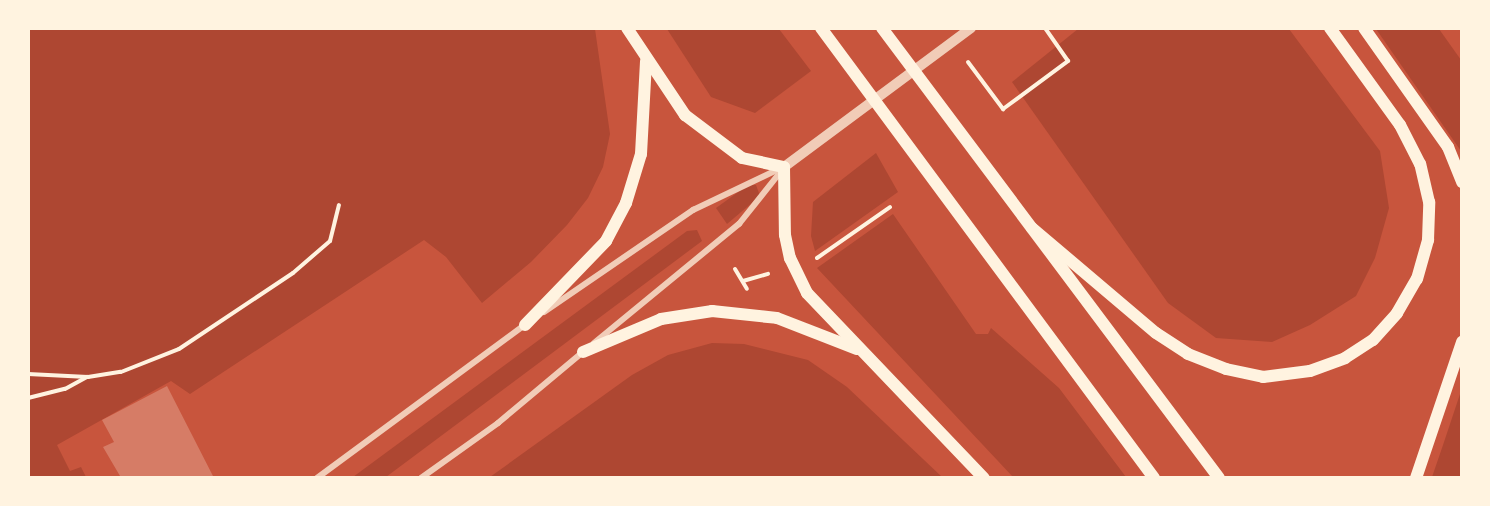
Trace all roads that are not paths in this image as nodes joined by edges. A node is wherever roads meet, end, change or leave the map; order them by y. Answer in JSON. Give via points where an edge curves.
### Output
{"nodes":[{"id":1,"x":627,"y":28,"type":"edge"},
{"id":2,"x":821,"y":28,"type":"edge"},
{"id":3,"x":882,"y":28,"type":"edge"},
{"id":4,"x":971,"y":28,"type":"edge"},
{"id":5,"x":1330,"y":28,"type":"edge"},
{"id":6,"x":1364,"y":28,"type":"edge"},
{"id":7,"x":646,"y":60,"type":"junction"},
{"id":8,"x":784,"y":167,"type":"junction"},
{"id":9,"x":1461,"y":182,"type":"edge"},
{"id":10,"x":1032,"y":228,"type":"junction"},
{"id":11,"x":525,"y":325,"type":"junction"},
{"id":12,"x":1461,"y":342,"type":"edge"},
{"id":13,"x":583,"y":352,"type":"junction"},
{"id":14,"x":864,"y":352,"type":"junction"},
{"id":15,"x":317,"y":477,"type":"edge"},
{"id":16,"x":420,"y":477,"type":"edge"},
{"id":17,"x":984,"y":477,"type":"edge"},
{"id":18,"x":1154,"y":477,"type":"edge"},
{"id":19,"x":1220,"y":477,"type":"edge"},
{"id":20,"x":1416,"y":477,"type":"edge"}],
"edges":[{"from":1,"to":7,"type":"main road"},
{"from":2,"to":18,"type":"main road"},
{"from":3,"to":10,"type":"main road"},
{"from":4,"to":8,"type":"street"},
{"from":5,"to":10,"type":"main road","via":[[1400,125],[1420,164],[1429,202],[1428,240],[1417,279],[1397,313],[1373,340],[1345,358],[1310,371],[1263,377],[1226,369],[1188,354],[1156,333]]},
{"from":6,"to":9,"type":"main road","via":[[1448,147]]},
{"from":7,"to":8,"type":"main road","via":[[685,115],[715,141],[742,158]]},
{"from":7,"to":11,"type":"main road","via":[[641,154],[626,202],[606,241]]},
{"from":8,"to":11,"type":"street","via":[[693,210]]},
{"from":8,"to":13,"type":"street","via":[[762,198],[724,238]]},
{"from":8,"to":14,"type":"main road","via":[[785,235],[797,275],[807,293]]},
{"from":10,"to":19,"type":"main road"},
{"from":11,"to":15,"type":"street"},
{"from":12,"to":20,"type":"main road"},
{"from":13,"to":14,"type":"main road","via":[[651,322],[712,311],[777,318]]},
{"from":13,"to":16,"type":"street","via":[[498,423]]},
{"from":14,"to":17,"type":"main road"}]}
